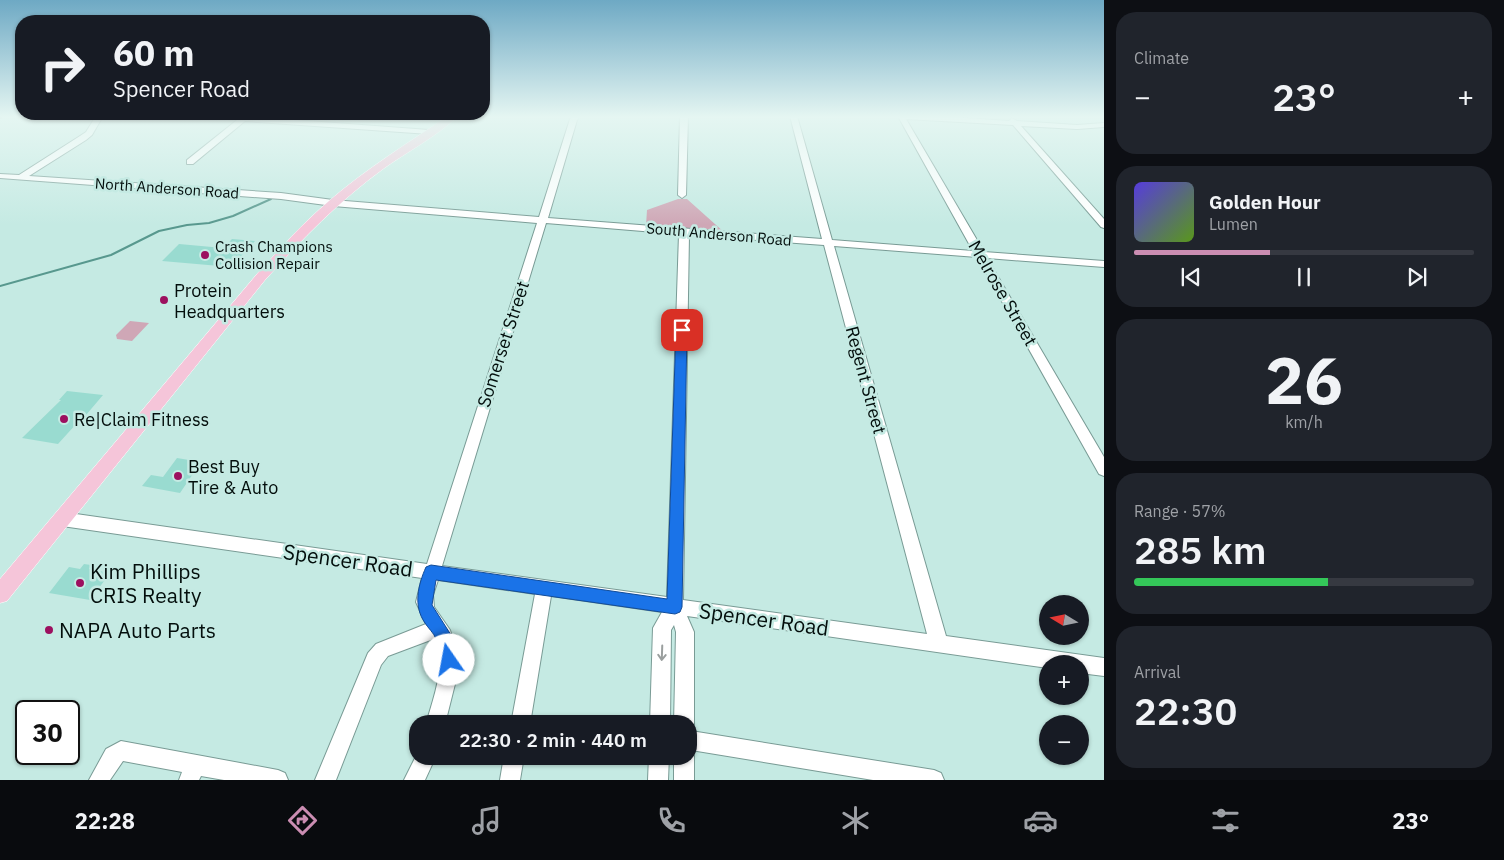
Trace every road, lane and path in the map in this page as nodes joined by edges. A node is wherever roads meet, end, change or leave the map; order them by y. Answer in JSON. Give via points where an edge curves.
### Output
{"nodes":[{"id":1,"x":59,"y":152,"type":"edge"},
{"id":2,"x":202,"y":152,"type":"edge"},
{"id":3,"x":400,"y":152,"type":"edge"},
{"id":4,"x":564,"y":152,"type":"edge"},
{"id":5,"x":683,"y":152,"type":"edge"},
{"id":6,"x":803,"y":152,"type":"edge"},
{"id":7,"x":921,"y":152,"type":"edge"},
{"id":8,"x":1040,"y":152,"type":"edge"},
{"id":9,"x":190,"y":162,"type":"dead end"},
{"id":10,"x":0,"y":176,"type":"edge"},
{"id":11,"x":21,"y":177,"type":"junction"},
{"id":12,"x":682,"y":195,"type":"dead end"},
{"id":13,"x":334,"y":203,"type":"junction"},
{"id":14,"x":543,"y":220,"type":"junction"},
{"id":15,"x":1104,"y":225,"type":"edge"},
{"id":16,"x":684,"y":230,"type":"junction"},
{"id":17,"x":828,"y":243,"type":"junction"},
{"id":18,"x":981,"y":254,"type":"junction"},
{"id":19,"x":1104,"y":264,"type":"edge"},
{"id":20,"x":1104,"y":470,"type":"edge"},
{"id":21,"x":62,"y":519,"type":"junction"},
{"id":22,"x":431,"y":572,"type":"junction"},
{"id":23,"x":544,"y":588,"type":"junction"},
{"id":24,"x":0,"y":594,"type":"edge"},
{"id":25,"x":675,"y":607,"type":"junction"},
{"id":26,"x":439,"y":628,"type":"junction"},
{"id":27,"x":939,"y":644,"type":"junction"},
{"id":28,"x":1039,"y":658,"type":"edge"},
{"id":29,"x":1089,"y":665,"type":"edge"},
{"id":30,"x":1104,"y":667,"type":"edge"},
{"id":31,"x":437,"y":715,"type":"edge"},
{"id":32,"x":522,"y":715,"type":"edge"},
{"id":33,"x":660,"y":715,"type":"edge"},
{"id":34,"x":684,"y":715,"type":"edge"},
{"id":35,"x":697,"y":742,"type":"edge"},
{"id":36,"x":422,"y":765,"type":"edge"},
{"id":37,"x":512,"y":765,"type":"edge"},
{"id":38,"x":659,"y":765,"type":"edge"},
{"id":39,"x":684,"y":765,"type":"edge"},
{"id":40,"x":193,"y":772,"type":"edge"},
{"id":41,"x":855,"y":774,"type":"edge"},
{"id":42,"x":100,"y":780,"type":"edge"},
{"id":43,"x":278,"y":780,"type":"edge"},
{"id":44,"x":325,"y":780,"type":"edge"},
{"id":45,"x":414,"y":780,"type":"edge"},
{"id":46,"x":510,"y":780,"type":"edge"},
{"id":47,"x":658,"y":780,"type":"edge"},
{"id":48,"x":684,"y":780,"type":"edge"},
{"id":49,"x":934,"y":780,"type":"edge"}],
"edges":[{"from":1,"to":11,"type":"street"},
{"from":2,"to":9,"type":"street"},
{"from":3,"to":13,"type":"main road"},
{"from":4,"to":14,"type":"street","name":"Somerset Street"},
{"from":5,"to":12,"type":"street"},
{"from":6,"to":17,"type":"street","name":"Regent Street"},
{"from":7,"to":18,"type":"street","name":"Melrose Street"},
{"from":8,"to":15,"type":"street"},
{"from":10,"to":11,"type":"street","name":"North Anderson Road"},
{"from":11,"to":13,"type":"street","name":"North Anderson Road","via":[[281,196]]},
{"from":13,"to":14,"type":"street","name":"South Anderson Road"},
{"from":13,"to":21,"type":"main road","via":[[276,260]]},
{"from":14,"to":16,"type":"street","name":"South Anderson Road"},
{"from":14,"to":22,"type":"street","name":"Somerset Street"},
{"from":16,"to":17,"type":"street","name":"South Anderson Road"},
{"from":16,"to":25,"type":"street"},
{"from":17,"to":18,"type":"street","name":"South Anderson Road"},
{"from":17,"to":27,"type":"street","name":"Regent Street"},
{"from":18,"to":19,"type":"street","name":"South Anderson Road"},
{"from":18,"to":20,"type":"street","name":"Melrose Street"},
{"from":21,"to":22,"type":"street","name":"Spencer Road"},
{"from":21,"to":24,"type":"main road"},
{"from":22,"to":23,"type":"street","name":"Spencer Road"},
{"from":22,"to":26,"type":"street","name":"Somerset Street","via":[[424,605]]},
{"from":23,"to":25,"type":"street","name":"Spencer Road"},
{"from":23,"to":32,"type":"street"},
{"from":25,"to":27,"type":"street","name":"Spencer Road"},
{"from":25,"to":33,"type":"street","one_way":true,"via":[[662,628]]},
{"from":25,"to":34,"type":"street","via":[[685,632]]},
{"from":26,"to":31,"type":"street","name":"Somerset Street","via":[[446,642],[449,669]]},
{"from":26,"to":44,"type":"street","via":[[382,650],[374,659]]},
{"from":27,"to":28,"type":"street","name":"Spencer Road"},
{"from":29,"to":30,"type":"street","name":"Spencer Road"},
{"from":35,"to":41,"type":"street"},
{"from":36,"to":45,"type":"street"},
{"from":37,"to":46,"type":"street"},
{"from":38,"to":47,"type":"street"},
{"from":39,"to":48,"type":"street"},
{"from":40,"to":42,"type":"street","via":[[121,751],[113,756]]},
{"from":40,"to":43,"type":"street"},
{"from":41,"to":49,"type":"street"}]}
